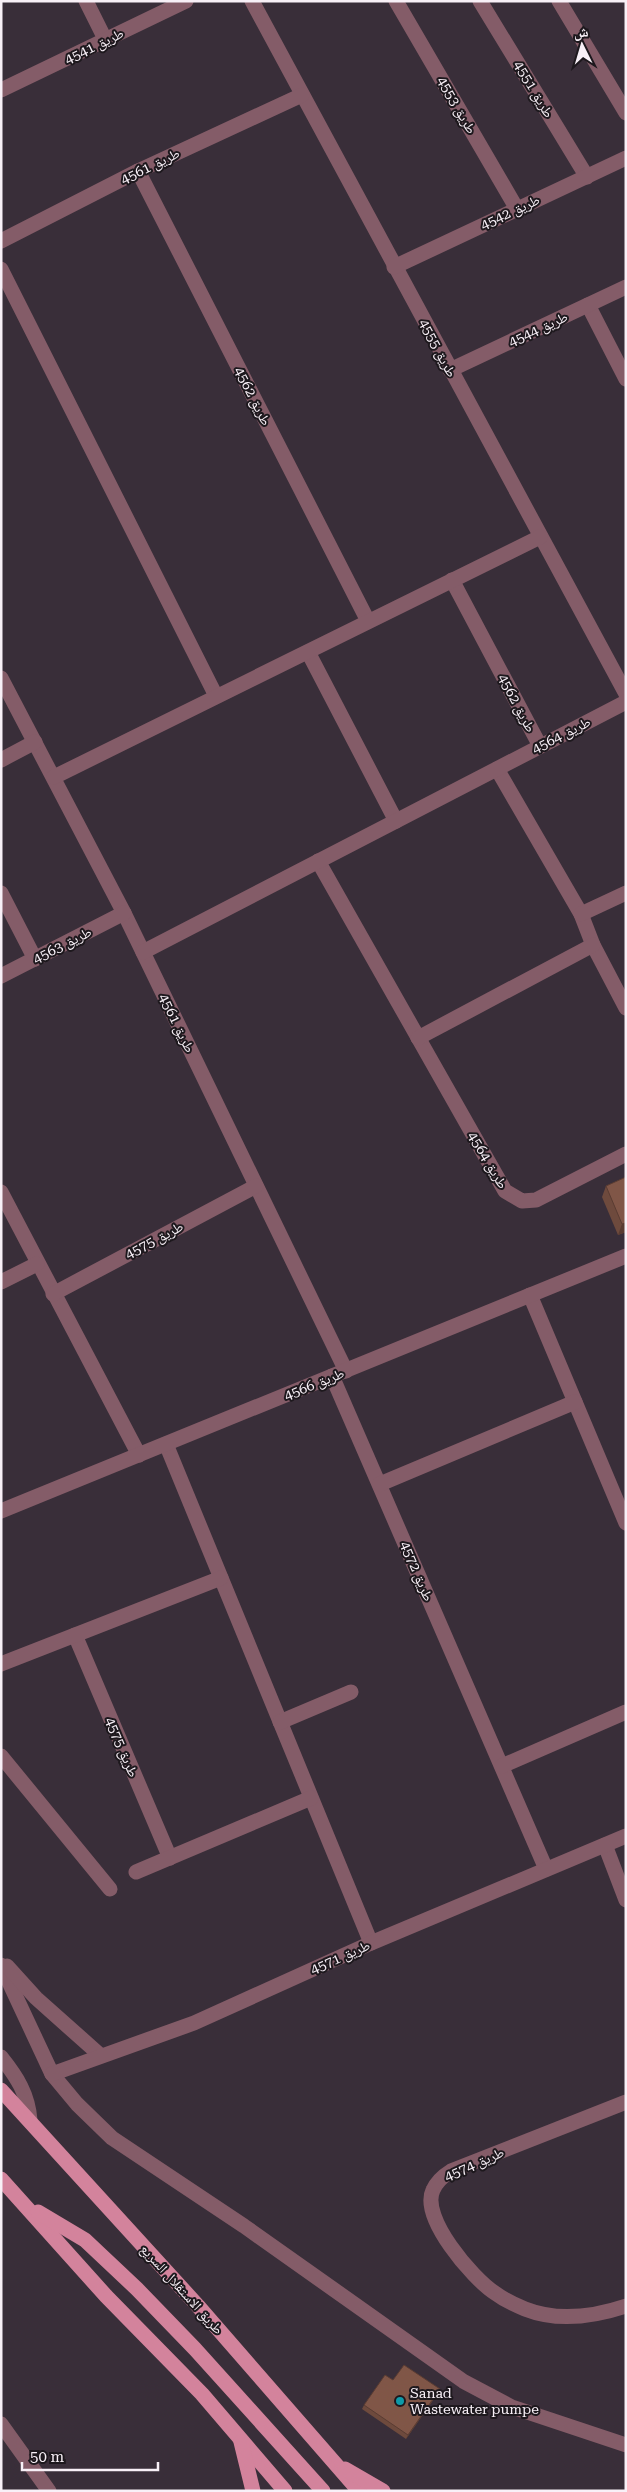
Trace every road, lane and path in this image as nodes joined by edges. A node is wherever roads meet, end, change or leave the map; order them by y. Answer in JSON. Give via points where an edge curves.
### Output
{"nodes":[{"id":1,"x":86,"y":1,"type":"edge"},
{"id":2,"x":186,"y":1,"type":"edge"},
{"id":3,"x":252,"y":1,"type":"edge"},
{"id":4,"x":396,"y":1,"type":"edge"},
{"id":5,"x":480,"y":1,"type":"edge"},
{"id":6,"x":559,"y":1,"type":"edge"},
{"id":7,"x":106,"y":41,"type":"junction"},
{"id":8,"x":1,"y":90,"type":"edge"},
{"id":9,"x":302,"y":95,"type":"junction"},
{"id":10,"x":626,"y":113,"type":"edge"},
{"id":11,"x":626,"y":158,"type":"edge"},
{"id":12,"x":138,"y":171,"type":"junction"},
{"id":13,"x":587,"y":176,"type":"junction"},
{"id":14,"x":517,"y":209,"type":"junction"},
{"id":15,"x":1,"y":241,"type":"edge"},
{"id":16,"x":394,"y":266,"type":"junction"},
{"id":17,"x":1,"y":270,"type":"edge"},
{"id":18,"x":626,"y":287,"type":"edge"},
{"id":19,"x":588,"y":305,"type":"junction"},
{"id":20,"x":450,"y":370,"type":"junction"},
{"id":21,"x":626,"y":379,"type":"edge"},
{"id":22,"x":540,"y":537,"type":"junction"},
{"id":23,"x":452,"y":580,"type":"junction"},
{"id":24,"x":368,"y":621,"type":"junction"},
{"id":25,"x":308,"y":652,"type":"junction"},
{"id":26,"x":1,"y":678,"type":"edge"},
{"id":27,"x":626,"y":694,"type":"edge"},
{"id":28,"x":216,"y":696,"type":"junction"},
{"id":29,"x":626,"y":702,"type":"edge"},
{"id":30,"x":35,"y":742,"type":"junction"},
{"id":31,"x":540,"y":746,"type":"junction"},
{"id":32,"x":1,"y":760,"type":"edge"},
{"id":33,"x":497,"y":769,"type":"junction"},
{"id":34,"x":54,"y":777,"type":"junction"},
{"id":35,"x":396,"y":821,"type":"junction"},
{"id":36,"x":318,"y":862,"type":"junction"},
{"id":37,"x":1,"y":893,"type":"edge"},
{"id":38,"x":626,"y":893,"type":"edge"},
{"id":39,"x":124,"y":913,"type":"junction"},
{"id":40,"x":581,"y":914,"type":"junction"},
{"id":41,"x":593,"y":946,"type":"junction"},
{"id":42,"x":143,"y":952,"type":"junction"},
{"id":43,"x":35,"y":959,"type":"junction"},
{"id":44,"x":1,"y":976,"type":"edge"},
{"id":45,"x":626,"y":1008,"type":"edge"},
{"id":46,"x":418,"y":1038,"type":"junction"},
{"id":47,"x":626,"y":1154,"type":"edge"},
{"id":48,"x":256,"y":1186,"type":"junction"},
{"id":49,"x":1,"y":1192,"type":"edge"},
{"id":50,"x":626,"y":1256,"type":"edge"},
{"id":51,"x":37,"y":1264,"type":"junction"},
{"id":52,"x":1,"y":1282,"type":"edge"},
{"id":53,"x":53,"y":1294,"type":"junction"},
{"id":54,"x":530,"y":1295,"type":"junction"},
{"id":55,"x":339,"y":1374,"type":"junction"},
{"id":56,"x":575,"y":1402,"type":"junction"},
{"id":57,"x":166,"y":1444,"type":"junction"},
{"id":58,"x":139,"y":1455,"type":"junction"},
{"id":59,"x":380,"y":1484,"type":"junction"},
{"id":60,"x":1,"y":1510,"type":"edge"},
{"id":61,"x":626,"y":1524,"type":"edge"},
{"id":62,"x":221,"y":1578,"type":"junction"},
{"id":63,"x":75,"y":1635,"type":"junction"},
{"id":64,"x":1,"y":1664,"type":"edge"},
{"id":65,"x":351,"y":1692,"type":"dead end"},
{"id":66,"x":626,"y":1712,"type":"edge"},
{"id":67,"x":280,"y":1722,"type":"junction"},
{"id":68,"x":1,"y":1756,"type":"edge"},
{"id":69,"x":502,"y":1766,"type":"junction"},
{"id":70,"x":311,"y":1798,"type":"junction"},
{"id":71,"x":626,"y":1836,"type":"edge"},
{"id":72,"x":605,"y":1845,"type":"junction"},
{"id":73,"x":170,"y":1858,"type":"junction"},
{"id":74,"x":546,"y":1869,"type":"junction"},
{"id":75,"x":136,"y":1872,"type":"dead end"},
{"id":76,"x":110,"y":1889,"type":"dead end"},
{"id":77,"x":626,"y":1900,"type":"edge"},
{"id":78,"x":371,"y":1943,"type":"junction"},
{"id":79,"x":1,"y":1958,"type":"edge"},
{"id":80,"x":1,"y":1965,"type":"edge"},
{"id":81,"x":100,"y":2055,"type":"junction"},
{"id":82,"x":1,"y":2057,"type":"edge"},
{"id":83,"x":52,"y":2074,"type":"junction"},
{"id":84,"x":1,"y":2090,"type":"edge"},
{"id":85,"x":626,"y":2102,"type":"edge"},
{"id":86,"x":30,"y":2120,"type":"junction"},
{"id":87,"x":1,"y":2179,"type":"edge"},
{"id":88,"x":24,"y":2203,"type":"junction"},
{"id":89,"x":626,"y":2306,"type":"edge"},
{"id":90,"x":1,"y":2424,"type":"edge"},
{"id":91,"x":240,"y":2438,"type":"junction"},
{"id":92,"x":626,"y":2444,"type":"edge"},
{"id":93,"x":334,"y":2462,"type":"junction"},
{"id":94,"x":49,"y":2491,"type":"edge"},
{"id":95,"x":253,"y":2491,"type":"edge"},
{"id":96,"x":286,"y":2491,"type":"edge"},
{"id":97,"x":322,"y":2491,"type":"edge"},
{"id":98,"x":359,"y":2491,"type":"edge"},
{"id":99,"x":383,"y":2491,"type":"edge"}],
"edges":[{"from":1,"to":7,"type":"street"},
{"from":2,"to":7,"type":"street","name":"طريق 4541"},
{"from":3,"to":9,"type":"street","name":"طريق 4555"},
{"from":4,"to":14,"type":"street","name":"طريق 4553"},
{"from":5,"to":13,"type":"street","name":"طريق 4551"},
{"from":6,"to":10,"type":"street"},
{"from":7,"to":8,"type":"street","name":"طريق 4541"},
{"from":9,"to":12,"type":"street","name":"طريق 4561"},
{"from":9,"to":16,"type":"street","name":"طريق 4555"},
{"from":11,"to":13,"type":"street","name":"طريق 4542"},
{"from":12,"to":15,"type":"street","name":"طريق 4561"},
{"from":12,"to":24,"type":"street","name":"طريق 4562"},
{"from":13,"to":14,"type":"street","name":"طريق 4542"},
{"from":14,"to":16,"type":"street","name":"طريق 4542"},
{"from":16,"to":20,"type":"street","name":"طريق 4555"},
{"from":17,"to":28,"type":"street"},
{"from":18,"to":19,"type":"street","name":"طريق 4544"},
{"from":19,"to":20,"type":"street","name":"طريق 4544"},
{"from":19,"to":21,"type":"street"},
{"from":20,"to":22,"type":"street","name":"طريق 4555"},
{"from":22,"to":23,"type":"street"},
{"from":22,"to":27,"type":"street","name":"طريق 4555"},
{"from":23,"to":24,"type":"street"},
{"from":23,"to":31,"type":"street","name":"طريق 4562"},
{"from":24,"to":25,"type":"street"},
{"from":25,"to":28,"type":"street"},
{"from":25,"to":35,"type":"street"},
{"from":26,"to":30,"type":"street","name":"طريق 4561"},
{"from":28,"to":34,"type":"street"},
{"from":29,"to":31,"type":"street","name":"طريق 4564"},
{"from":30,"to":32,"type":"street"},
{"from":30,"to":34,"type":"street","name":"طريق 4561"},
{"from":31,"to":33,"type":"street","name":"طريق 4564"},
{"from":33,"to":35,"type":"street","name":"طريق 4564"},
{"from":33,"to":40,"type":"street"},
{"from":34,"to":39,"type":"street","name":"طريق 4561"},
{"from":35,"to":36,"type":"street","name":"طريق 4564"},
{"from":36,"to":42,"type":"street","name":"طريق 4564"},
{"from":36,"to":46,"type":"street","name":"طريق 4564"},
{"from":37,"to":43,"type":"street"},
{"from":38,"to":40,"type":"street"},
{"from":39,"to":42,"type":"street","name":"طريق 4561"},
{"from":39,"to":43,"type":"street","name":"طريق 4563"},
{"from":40,"to":41,"type":"street"},
{"from":41,"to":45,"type":"street"},
{"from":41,"to":46,"type":"street"},
{"from":42,"to":48,"type":"street","name":"طريق 4561"},
{"from":43,"to":44,"type":"street","name":"طريق 4563"},
{"from":46,"to":47,"type":"street","name":"طريق 4564","via":[[505,1191],[516,1199],[536,1200]]},
{"from":48,"to":53,"type":"street","name":"طريق 4575"},
{"from":48,"to":55,"type":"street","name":"طريق 4561"},
{"from":49,"to":51,"type":"street"},
{"from":50,"to":54,"type":"street","name":"طريق 4566"},
{"from":51,"to":52,"type":"street"},
{"from":51,"to":53,"type":"street"},
{"from":53,"to":58,"type":"street"},
{"from":54,"to":55,"type":"street","name":"طريق 4566"},
{"from":54,"to":56,"type":"street"},
{"from":55,"to":57,"type":"street","name":"طريق 4566"},
{"from":55,"to":59,"type":"street","name":"طريق 4572"},
{"from":56,"to":59,"type":"street"},
{"from":56,"to":61,"type":"street"},
{"from":57,"to":58,"type":"street","name":"طريق 4566"},
{"from":57,"to":62,"type":"street"},
{"from":58,"to":60,"type":"street","name":"طريق 4566"},
{"from":59,"to":69,"type":"street","name":"طريق 4572"},
{"from":62,"to":63,"type":"street"},
{"from":62,"to":67,"type":"street"},
{"from":63,"to":64,"type":"street"},
{"from":63,"to":73,"type":"street","name":"طريق 4575"},
{"from":65,"to":67,"type":"street"},
{"from":66,"to":69,"type":"street"},
{"from":67,"to":70,"type":"street"},
{"from":68,"to":76,"type":"street"},
{"from":69,"to":74,"type":"street","name":"طريق 4572"},
{"from":70,"to":73,"type":"street"},
{"from":70,"to":78,"type":"street"},
{"from":71,"to":72,"type":"street","name":"طريق 4571"},
{"from":72,"to":74,"type":"street","name":"طريق 4571"},
{"from":72,"to":77,"type":"street"},
{"from":73,"to":75,"type":"street"},
{"from":74,"to":78,"type":"street","name":"طريق 4571"},
{"from":78,"to":81,"type":"street","name":"طريق 4571","via":[[194,2023]]},
{"from":79,"to":81,"type":"street","via":[[36,1998]]},
{"from":80,"to":83,"type":"street"},
{"from":81,"to":83,"type":"street","name":"طريق 4571"},
{"from":82,"to":86,"type":"street","via":[[25,2092]]},
{"from":83,"to":92,"type":"street","via":[[112,2138],[463,2381],[512,2407]]},
{"from":84,"to":86,"type":"main road","name":"طريق الاستقلال السريع"},
{"from":85,"to":89,"type":"street","name":"طريق 4574","via":[[451,2171],[439,2179],[432,2191],[430,2205],[451,2246],[469,2269],[494,2292],[526,2309],[561,2317],[598,2315]]},
{"from":86,"to":93,"type":"main road","name":"طريق الاستقلال السريع"},
{"from":87,"to":88,"type":"main road"},
{"from":88,"to":91,"type":"main road","via":[[106,2296],[202,2394]]},
{"from":88,"to":97,"type":"main road","via":[[85,2240],[137,2290],[196,2349]]},
{"from":90,"to":94,"type":"street"},
{"from":91,"to":95,"type":"main road"},
{"from":91,"to":96,"type":"main road"},
{"from":93,"to":98,"type":"main road","name":"طريق الاستقلال السريع"},
{"from":93,"to":99,"type":"main road"}]}
